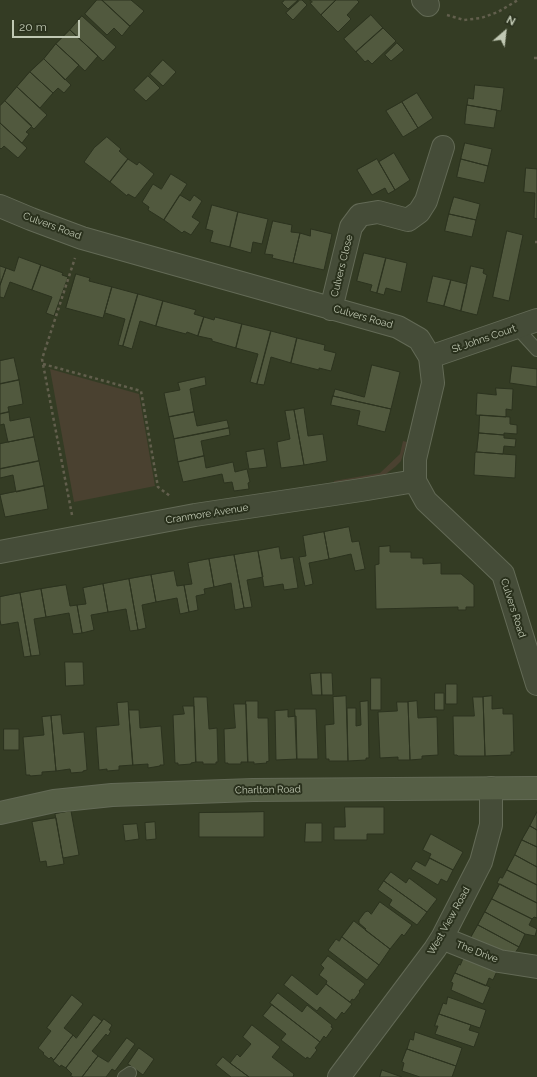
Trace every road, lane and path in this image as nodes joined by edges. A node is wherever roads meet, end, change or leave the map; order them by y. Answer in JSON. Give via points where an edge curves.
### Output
{"nodes":[{"id":1,"x":518,"y":0,"type":"edge"},
{"id":2,"x":425,"y":2,"type":"edge"},
{"id":3,"x":444,"y":147,"type":"dead end"},
{"id":4,"x":0,"y":206,"type":"edge"},
{"id":5,"x":82,"y":238,"type":"junction"},
{"id":6,"x":331,"y":309,"type":"junction"},
{"id":7,"x":537,"y":320,"type":"edge"},
{"id":8,"x":516,"y":327,"type":"junction"},
{"id":9,"x":537,"y":350,"type":"edge"},
{"id":10,"x":430,"y":357,"type":"junction"},
{"id":11,"x":43,"y":364,"type":"junction"},
{"id":12,"x":415,"y":481,"type":"junction"},
{"id":13,"x":195,"y":516,"type":"junction"},
{"id":14,"x":76,"y":538,"type":"junction"},
{"id":15,"x":0,"y":552,"type":"edge"},
{"id":16,"x":537,"y":684,"type":"edge"},
{"id":17,"x":490,"y":788,"type":"junction"},
{"id":18,"x":537,"y":788,"type":"edge"},
{"id":19,"x":0,"y":813,"type":"edge"},
{"id":20,"x":442,"y":938,"type":"junction"},
{"id":21,"x":537,"y":967,"type":"edge"},
{"id":22,"x":339,"y":1077,"type":"edge"}],
"edges":[{"from":1,"to":2,"type":"path","via":[[498,12],[464,20],[444,14]]},
{"from":3,"to":6,"type":"street","name":"Culvers Close","via":[[426,201],[419,212],[408,220],[378,212],[360,215],[351,227]]},
{"from":4,"to":5,"type":"street","name":"Culvers Road"},
{"from":5,"to":6,"type":"street","name":"Culvers Road"},
{"from":5,"to":11,"type":"path","via":[[42,359]]},
{"from":6,"to":10,"type":"street","name":"Culvers Road","via":[[398,327],[419,339]]},
{"from":7,"to":8,"type":"street","name":"St Johns Court"},
{"from":8,"to":9,"type":"lane"},
{"from":8,"to":10,"type":"street","name":"St Johns Court"},
{"from":10,"to":12,"type":"street","name":"Culvers Road","via":[[433,383],[415,459]]},
{"from":11,"to":13,"type":"path","via":[[141,391],[158,487]]},
{"from":11,"to":14,"type":"path"},
{"from":12,"to":13,"type":"street","name":"Cranmore Avenue"},
{"from":12,"to":16,"type":"street","name":"Culvers Road","via":[[426,501],[503,574]]},
{"from":13,"to":14,"type":"street","name":"Cranmore Avenue"},
{"from":14,"to":15,"type":"street","name":"Cranmore Avenue"},
{"from":17,"to":18,"type":"street","name":"Charlton Road"},
{"from":17,"to":19,"type":"street","name":"Charlton Road","via":[[253,790],[112,795],[54,801]]},
{"from":17,"to":20,"type":"street","name":"West View Road","via":[[491,825],[480,862]]},
{"from":20,"to":21,"type":"street","name":"The Drive","via":[[499,961]]},
{"from":20,"to":22,"type":"street","name":"West View Road"}]}
